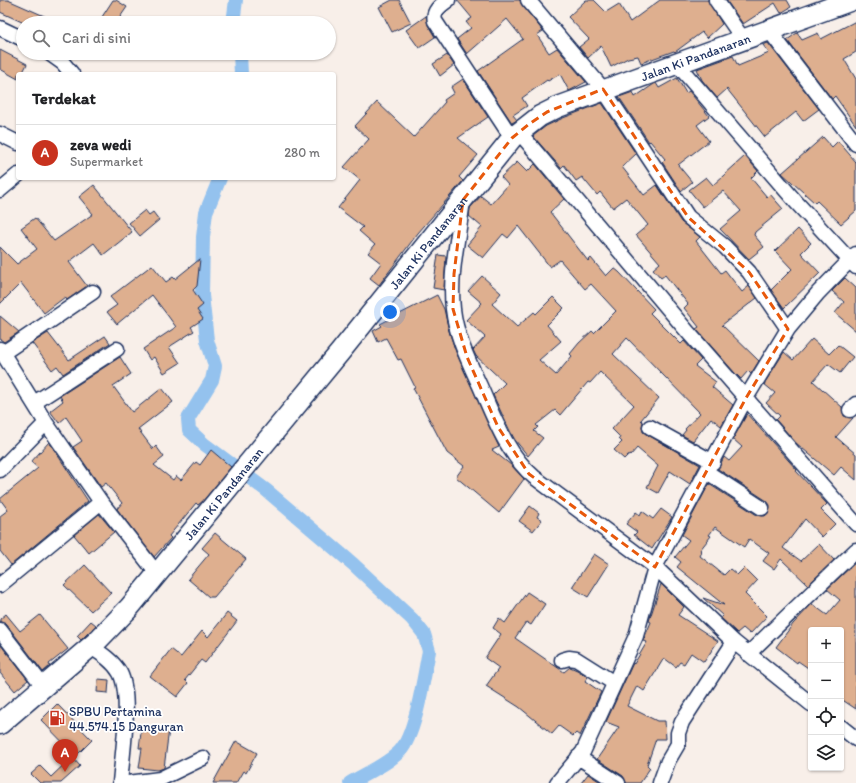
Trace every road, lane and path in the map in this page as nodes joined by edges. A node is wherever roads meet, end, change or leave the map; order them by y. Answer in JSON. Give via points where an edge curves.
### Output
{"nodes":[{"id":1,"x":448,"y":0,"type":"edge"},
{"id":2,"x":528,"y":0,"type":"edge"},
{"id":3,"x":716,"y":0,"type":"edge"},
{"id":4,"x":852,"y":0,"type":"edge"},
{"id":5,"x":0,"y":28,"type":"edge"},
{"id":6,"x":768,"y":29,"type":"junction"},
{"id":7,"x":16,"y":36,"type":"edge"},
{"id":8,"x":743,"y":39,"type":"junction"},
{"id":9,"x":59,"y":60,"type":"edge"},
{"id":10,"x":677,"y":64,"type":"junction"},
{"id":11,"x":70,"y":72,"type":"edge"},
{"id":12,"x":603,"y":89,"type":"junction"},
{"id":13,"x":0,"y":134,"type":"edge"},
{"id":14,"x":516,"y":135,"type":"junction"},
{"id":15,"x":16,"y":141,"type":"edge"},
{"id":16,"x":856,"y":144,"type":"edge"},
{"id":17,"x":16,"y":177,"type":"edge"},
{"id":18,"x":0,"y":190,"type":"edge"},
{"id":19,"x":463,"y":200,"type":"junction"},
{"id":20,"x":854,"y":260,"type":"edge"},
{"id":21,"x":93,"y":292,"type":"dead end"},
{"id":22,"x":788,"y":329,"type":"junction"},
{"id":23,"x":117,"y":349,"type":"dead end"},
{"id":24,"x":2,"y":351,"type":"edge"},
{"id":25,"x":746,"y":398,"type":"junction"},
{"id":26,"x":34,"y":403,"type":"junction"},
{"id":27,"x":46,"y":422,"type":"junction"},
{"id":28,"x":650,"y":427,"type":"dead end"},
{"id":29,"x":710,"y":467,"type":"junction"},
{"id":30,"x":0,"y":470,"type":"edge"},
{"id":31,"x":101,"y":502,"type":"junction"},
{"id":32,"x":762,"y":508,"type":"dead end"},
{"id":33,"x":856,"y":524,"type":"edge"},
{"id":34,"x":856,"y":550,"type":"edge"},
{"id":35,"x":656,"y":567,"type":"junction"},
{"id":36,"x":158,"y":575,"type":"junction"},
{"id":37,"x":0,"y":585,"type":"edge"},
{"id":38,"x":0,"y":630,"type":"edge"},
{"id":39,"x":734,"y":642,"type":"junction"},
{"id":40,"x":91,"y":647,"type":"junction"},
{"id":41,"x":748,"y":654,"type":"junction"},
{"id":42,"x":562,"y":660,"type":"dead end"},
{"id":43,"x":614,"y":684,"type":"junction"},
{"id":44,"x":43,"y":686,"type":"junction"},
{"id":45,"x":808,"y":702,"type":"edge"},
{"id":46,"x":0,"y":724,"type":"edge"},
{"id":47,"x":844,"y":729,"type":"edge"},
{"id":48,"x":856,"y":739,"type":"edge"},
{"id":49,"x":578,"y":757,"type":"junction"},
{"id":50,"x":203,"y":758,"type":"dead end"},
{"id":51,"x":120,"y":783,"type":"edge"},
{"id":52,"x":128,"y":783,"type":"edge"},
{"id":53,"x":557,"y":783,"type":"edge"},
{"id":54,"x":618,"y":783,"type":"edge"},
{"id":55,"x":660,"y":783,"type":"edge"}],
"edges":[{"from":1,"to":14,"type":"street","via":[[436,10],[435,21]]},
{"from":2,"to":12,"type":"street"},
{"from":3,"to":8,"type":"street"},
{"from":4,"to":6,"type":"main road","name":"Jalan Ki Pandanaran"},
{"from":5,"to":7,"type":"street"},
{"from":6,"to":8,"type":"main road","name":"Jalan Ki Pandanaran"},
{"from":6,"to":16,"type":"street"},
{"from":8,"to":10,"type":"main road","name":"Jalan Ki Pandanaran"},
{"from":9,"to":11,"type":"street"},
{"from":10,"to":12,"type":"main road","name":"Jalan Ki Pandanaran"},
{"from":10,"to":20,"type":"street","via":[[796,202]]},
{"from":12,"to":14,"type":"main road","name":"Jalan Ki Pandanaran","via":[[547,112]]},
{"from":12,"to":22,"type":"street","via":[[688,217],[725,247],[745,268]]},
{"from":13,"to":15,"type":"street"},
{"from":14,"to":19,"type":"main road","name":"Jalan Ki Pandanaran"},
{"from":14,"to":25,"type":"street"},
{"from":17,"to":18,"type":"street"},
{"from":19,"to":35,"type":"street","via":[[454,274],[453,309],[467,357],[498,428],[519,462],[530,474]]},
{"from":19,"to":36,"type":"main road","name":"Jalan Ki Pandanaran"},
{"from":20,"to":22,"type":"street","via":[[818,293]]},
{"from":21,"to":24,"type":"street"},
{"from":22,"to":25,"type":"street"},
{"from":23,"to":26,"type":"street"},
{"from":24,"to":26,"type":"street"},
{"from":25,"to":29,"type":"street"},
{"from":25,"to":33,"type":"street"},
{"from":26,"to":27,"type":"street"},
{"from":27,"to":30,"type":"street"},
{"from":27,"to":31,"type":"street"},
{"from":28,"to":29,"type":"street"},
{"from":29,"to":32,"type":"street"},
{"from":29,"to":35,"type":"street"},
{"from":31,"to":36,"type":"street"},
{"from":31,"to":37,"type":"street"},
{"from":34,"to":41,"type":"street"},
{"from":35,"to":39,"type":"street"},
{"from":35,"to":43,"type":"street","via":[[636,636]]},
{"from":36,"to":40,"type":"main road","name":"Jalan Ki Pandanaran","via":[[118,621]]},
{"from":38,"to":44,"type":"street"},
{"from":39,"to":41,"type":"street"},
{"from":39,"to":55,"type":"street","via":[[682,722],[678,744]]},
{"from":40,"to":44,"type":"main road","name":"Jalan Ki Pandanaran"},
{"from":40,"to":51,"type":"street","via":[[117,669],[125,688]]},
{"from":41,"to":45,"type":"street"},
{"from":42,"to":43,"type":"street","via":[[576,659]]},
{"from":43,"to":49,"type":"street","via":[[583,752]]},
{"from":44,"to":46,"type":"main road","name":"Jalan Ki Pandanaran"},
{"from":47,"to":48,"type":"street"},
{"from":49,"to":53,"type":"street"},
{"from":49,"to":54,"type":"street"},
{"from":50,"to":52,"type":"street","via":[[160,779]]}]}
